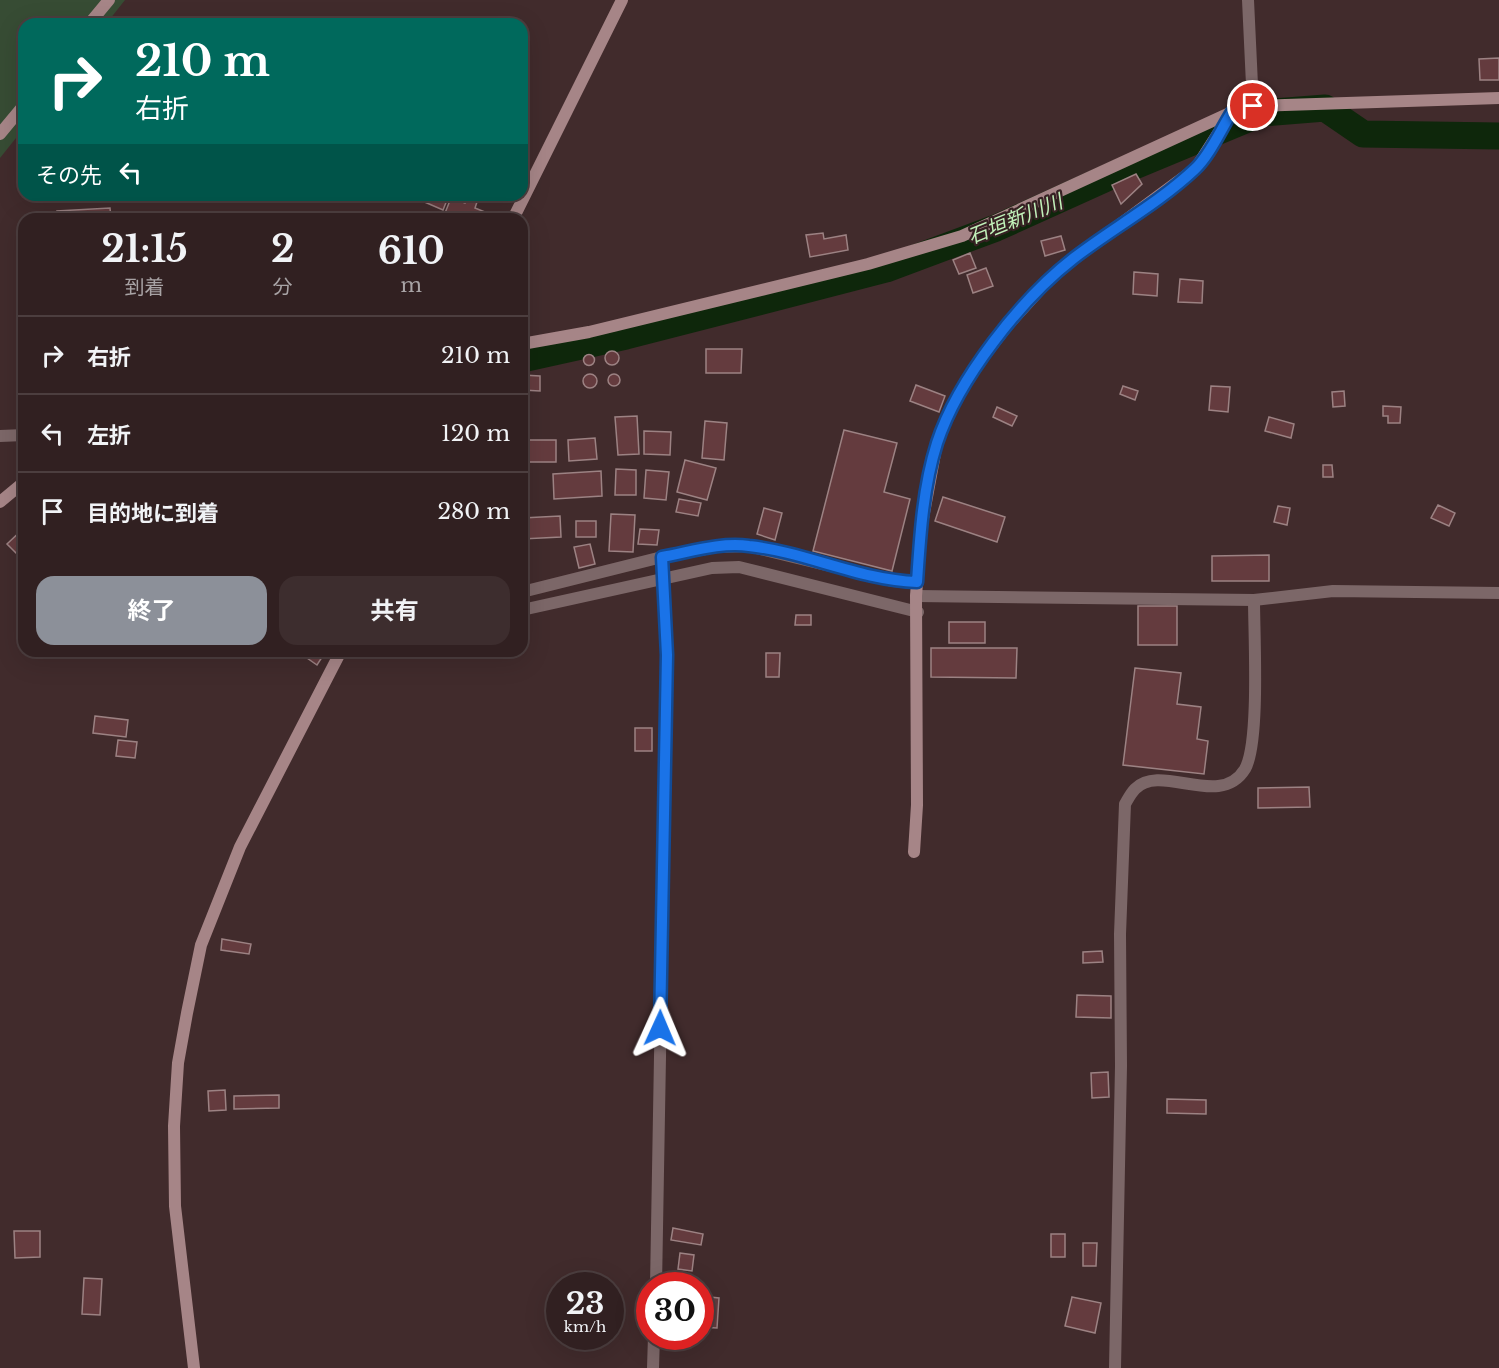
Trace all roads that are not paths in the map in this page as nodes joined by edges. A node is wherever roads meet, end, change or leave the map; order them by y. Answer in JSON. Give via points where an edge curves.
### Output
{"nodes":[{"id":1,"x":109,"y":0,"type":"edge"},
{"id":2,"x":622,"y":0,"type":"edge"},
{"id":3,"x":1248,"y":0,"type":"edge"},
{"id":4,"x":94,"y":18,"type":"edge"},
{"id":5,"x":1499,"y":98,"type":"edge"},
{"id":6,"x":1253,"y":106,"type":"junction"},
{"id":7,"x":18,"y":112,"type":"edge"},
{"id":8,"x":1232,"y":112,"type":"junction"},
{"id":9,"x":0,"y":134,"type":"edge"},
{"id":10,"x":528,"y":189,"type":"edge"},
{"id":11,"x":528,"y":343,"type":"edge"},
{"id":12,"x":18,"y":435,"type":"edge"},
{"id":13,"x":0,"y":436,"type":"edge"},
{"id":14,"x":18,"y":487,"type":"edge"},
{"id":15,"x":0,"y":502,"type":"edge"},
{"id":16,"x":662,"y":557,"type":"junction"},
{"id":17,"x":664,"y":578,"type":"junction"},
{"id":18,"x":917,"y":582,"type":"junction"},
{"id":19,"x":528,"y":590,"type":"edge"},
{"id":20,"x":1499,"y":593,"type":"edge"},
{"id":21,"x":916,"y":596,"type":"junction"},
{"id":22,"x":1254,"y":600,"type":"junction"},
{"id":23,"x":528,"y":609,"type":"edge"},
{"id":24,"x":918,"y":612,"type":"junction"},
{"id":25,"x":338,"y":657,"type":"edge"},
{"id":26,"x":914,"y":852,"type":"dead end"},
{"id":27,"x":656,"y":1272,"type":"edge"},
{"id":28,"x":654,"y":1350,"type":"edge"},
{"id":29,"x":194,"y":1368,"type":"edge"},
{"id":30,"x":653,"y":1368,"type":"edge"},
{"id":31,"x":1115,"y":1368,"type":"edge"}],
"edges":[{"from":1,"to":4,"type":"street"},
{"from":2,"to":10,"type":"street"},
{"from":3,"to":6,"type":"street"},
{"from":5,"to":6,"type":"street"},
{"from":6,"to":8,"type":"street"},
{"from":7,"to":9,"type":"street"},
{"from":8,"to":11,"type":"street","via":[[962,236],[868,264],[589,333]]},
{"from":8,"to":18,"type":"street","via":[[1196,168],[1072,259],[1007,326],[977,365],[953,404],[937,443],[921,530]]},
{"from":12,"to":13,"type":"street"},
{"from":14,"to":15,"type":"street"},
{"from":16,"to":17,"type":"street"},
{"from":16,"to":18,"type":"street","via":[[716,547],[748,546],[892,581]]},
{"from":16,"to":19,"type":"street"},
{"from":17,"to":23,"type":"street"},
{"from":17,"to":24,"type":"street","via":[[739,567]]},
{"from":17,"to":27,"type":"street","via":[[667,655]]},
{"from":18,"to":21,"type":"street"},
{"from":20,"to":22,"type":"street","via":[[1333,591]]},
{"from":21,"to":22,"type":"street"},
{"from":21,"to":24,"type":"street"},
{"from":22,"to":31,"type":"street","via":[[1254,741],[1246,768],[1233,782],[1207,787],[1155,780],[1135,787],[1125,804]]},
{"from":24,"to":26,"type":"street"},
{"from":25,"to":29,"type":"street","via":[[240,847],[201,945],[187,1013],[178,1063],[174,1126],[175,1206]]},
{"from":28,"to":30,"type":"street"}]}
